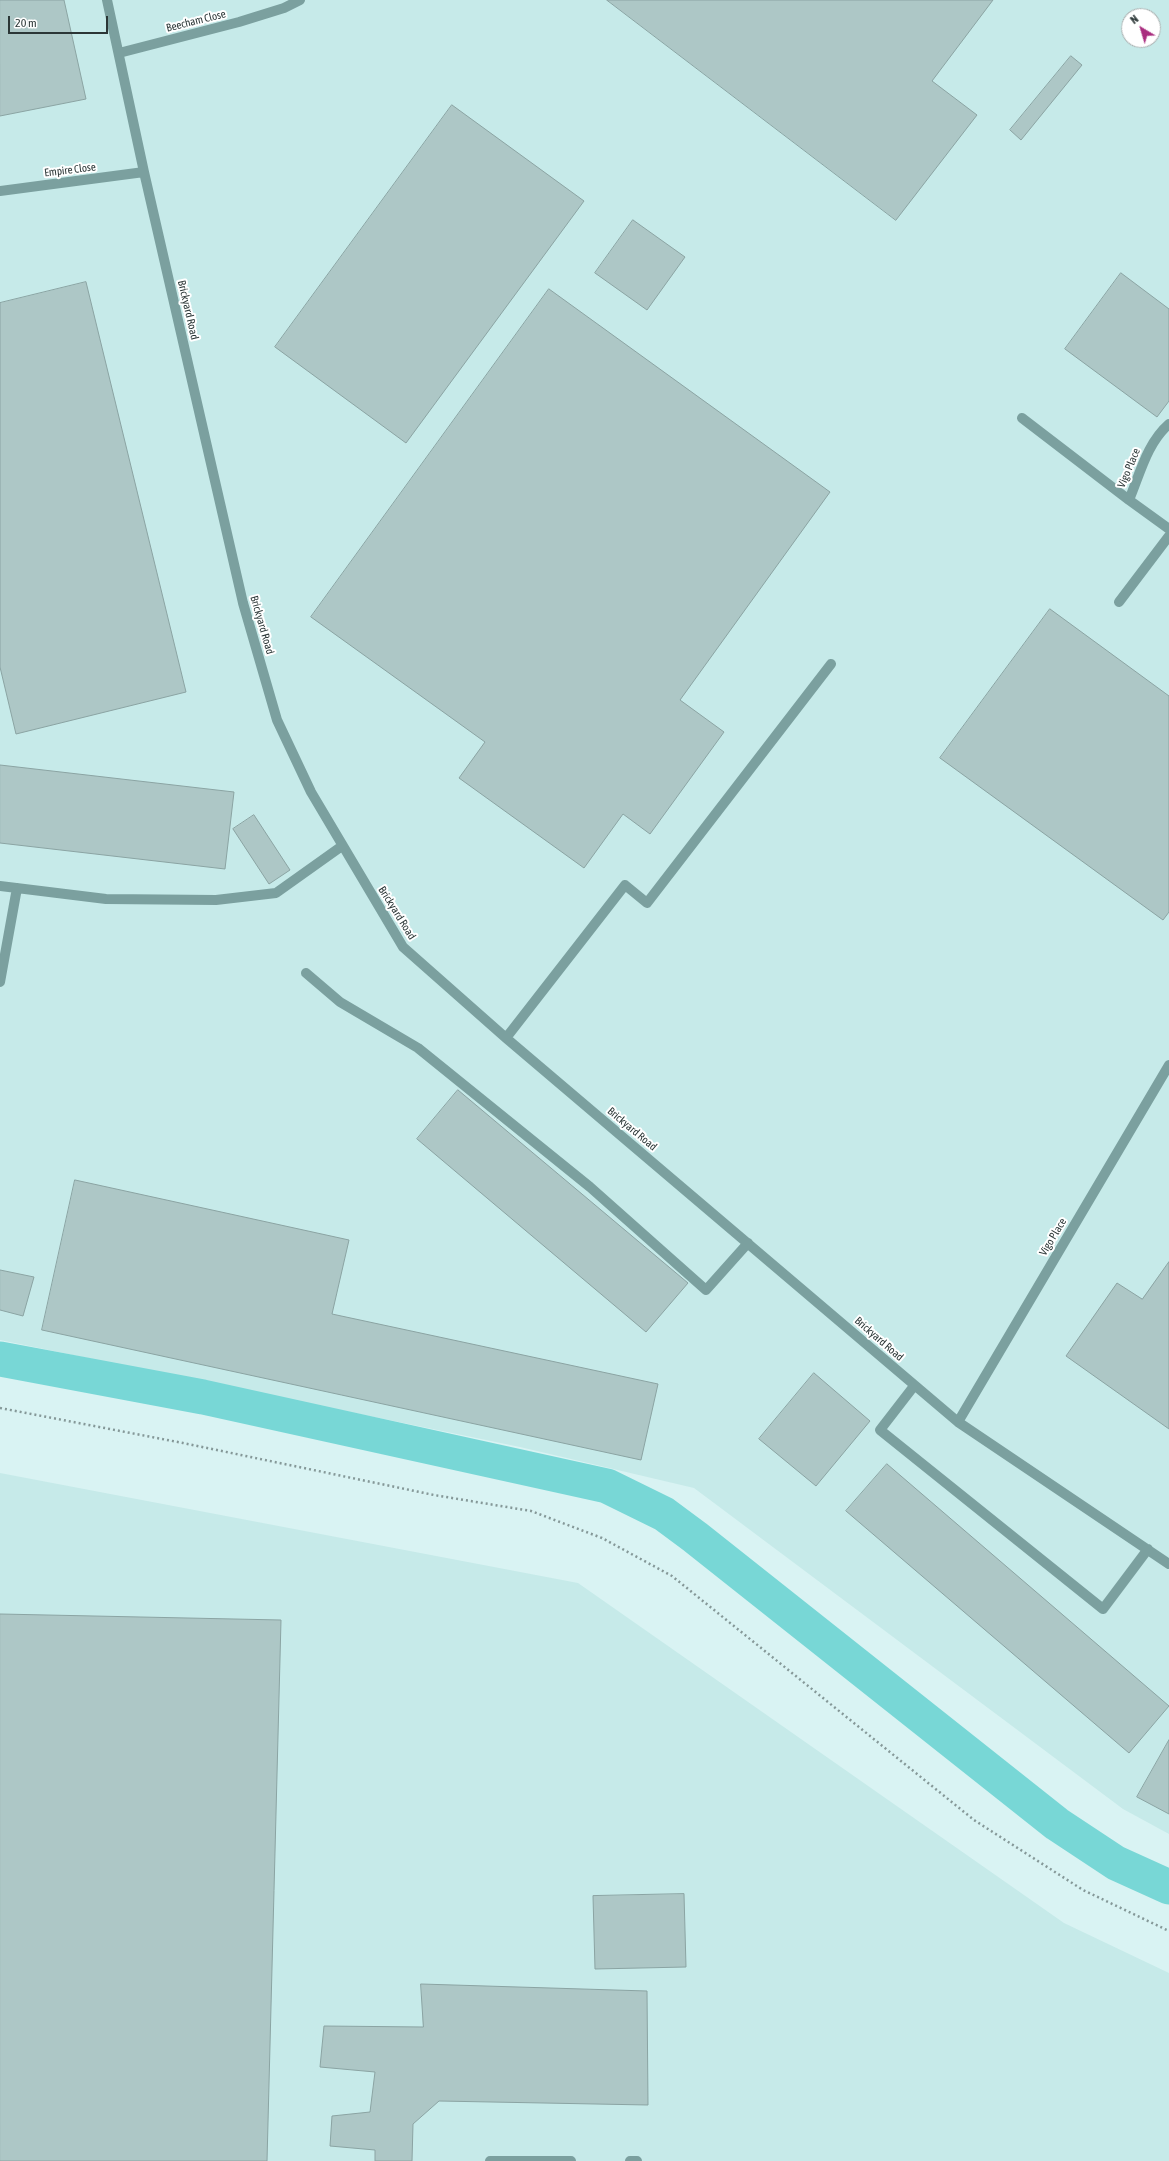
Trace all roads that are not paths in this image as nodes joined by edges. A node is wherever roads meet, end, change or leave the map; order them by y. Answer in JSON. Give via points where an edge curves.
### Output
{"nodes":[{"id":1,"x":107,"y":0,"type":"edge"},
{"id":2,"x":300,"y":0,"type":"edge"},
{"id":3,"x":119,"y":53,"type":"junction"},
{"id":4,"x":144,"y":172,"type":"junction"},
{"id":5,"x":0,"y":191,"type":"edge"},
{"id":6,"x":1022,"y":418,"type":"dead end"},
{"id":7,"x":1169,"y":424,"type":"edge"},
{"id":8,"x":1129,"y":500,"type":"junction"},
{"id":9,"x":1169,"y":529,"type":"edge"},
{"id":10,"x":1169,"y":536,"type":"edge"},
{"id":11,"x":1119,"y":602,"type":"dead end"},
{"id":12,"x":831,"y":664,"type":"dead end"},
{"id":13,"x":342,"y":846,"type":"junction"},
{"id":14,"x":0,"y":886,"type":"edge"},
{"id":15,"x":17,"y":888,"type":"junction"},
{"id":16,"x":306,"y":973,"type":"dead end"},
{"id":17,"x":0,"y":982,"type":"edge"},
{"id":18,"x":506,"y":1038,"type":"junction"},
{"id":19,"x":1169,"y":1065,"type":"edge"},
{"id":20,"x":748,"y":1243,"type":"junction"},
{"id":21,"x":914,"y":1386,"type":"junction"},
{"id":22,"x":958,"y":1422,"type":"junction"},
{"id":23,"x":1148,"y":1549,"type":"junction"},
{"id":24,"x":1169,"y":1564,"type":"edge"},
{"id":25,"x":490,"y":2161,"type":"edge"},
{"id":26,"x":571,"y":2161,"type":"edge"},
{"id":27,"x":630,"y":2161,"type":"edge"},
{"id":28,"x":637,"y":2161,"type":"edge"}],
"edges":[{"from":1,"to":3,"type":"street","name":"Brickyard Road"},
{"from":2,"to":3,"type":"street","name":"Beecham Close","via":[[247,20]]},
{"from":3,"to":4,"type":"street","name":"Brickyard Road"},
{"from":4,"to":5,"type":"street","name":"Empire Close"},
{"from":4,"to":13,"type":"street","name":"Brickyard Road","via":[[247,618],[277,720]]},
{"from":6,"to":8,"type":"street"},
{"from":7,"to":8,"type":"street","name":"Vigo Place","via":[[1152,444]]},
{"from":8,"to":9,"type":"street","name":"Vigo Place"},
{"from":10,"to":11,"type":"street"},
{"from":12,"to":18,"type":"street","via":[[647,903],[625,885]]},
{"from":13,"to":15,"type":"street","via":[[276,892],[216,900],[106,899]]},
{"from":13,"to":18,"type":"street","name":"Brickyard Road","via":[[403,947]]},
{"from":14,"to":15,"type":"street"},
{"from":15,"to":17,"type":"street"},
{"from":16,"to":20,"type":"street","via":[[340,1002],[418,1048],[590,1187],[706,1290]]},
{"from":18,"to":20,"type":"street","name":"Brickyard Road"},
{"from":19,"to":22,"type":"street","name":"Vigo Place"},
{"from":20,"to":21,"type":"street","name":"Brickyard Road"},
{"from":21,"to":22,"type":"street","name":"Brickyard Road"},
{"from":21,"to":23,"type":"street","via":[[880,1430],[1102,1609]]},
{"from":22,"to":23,"type":"street","name":"Brickyard Road"},
{"from":23,"to":24,"type":"street","name":"Brickyard Road"},
{"from":25,"to":26,"type":"street"},
{"from":27,"to":28,"type":"street"}]}
